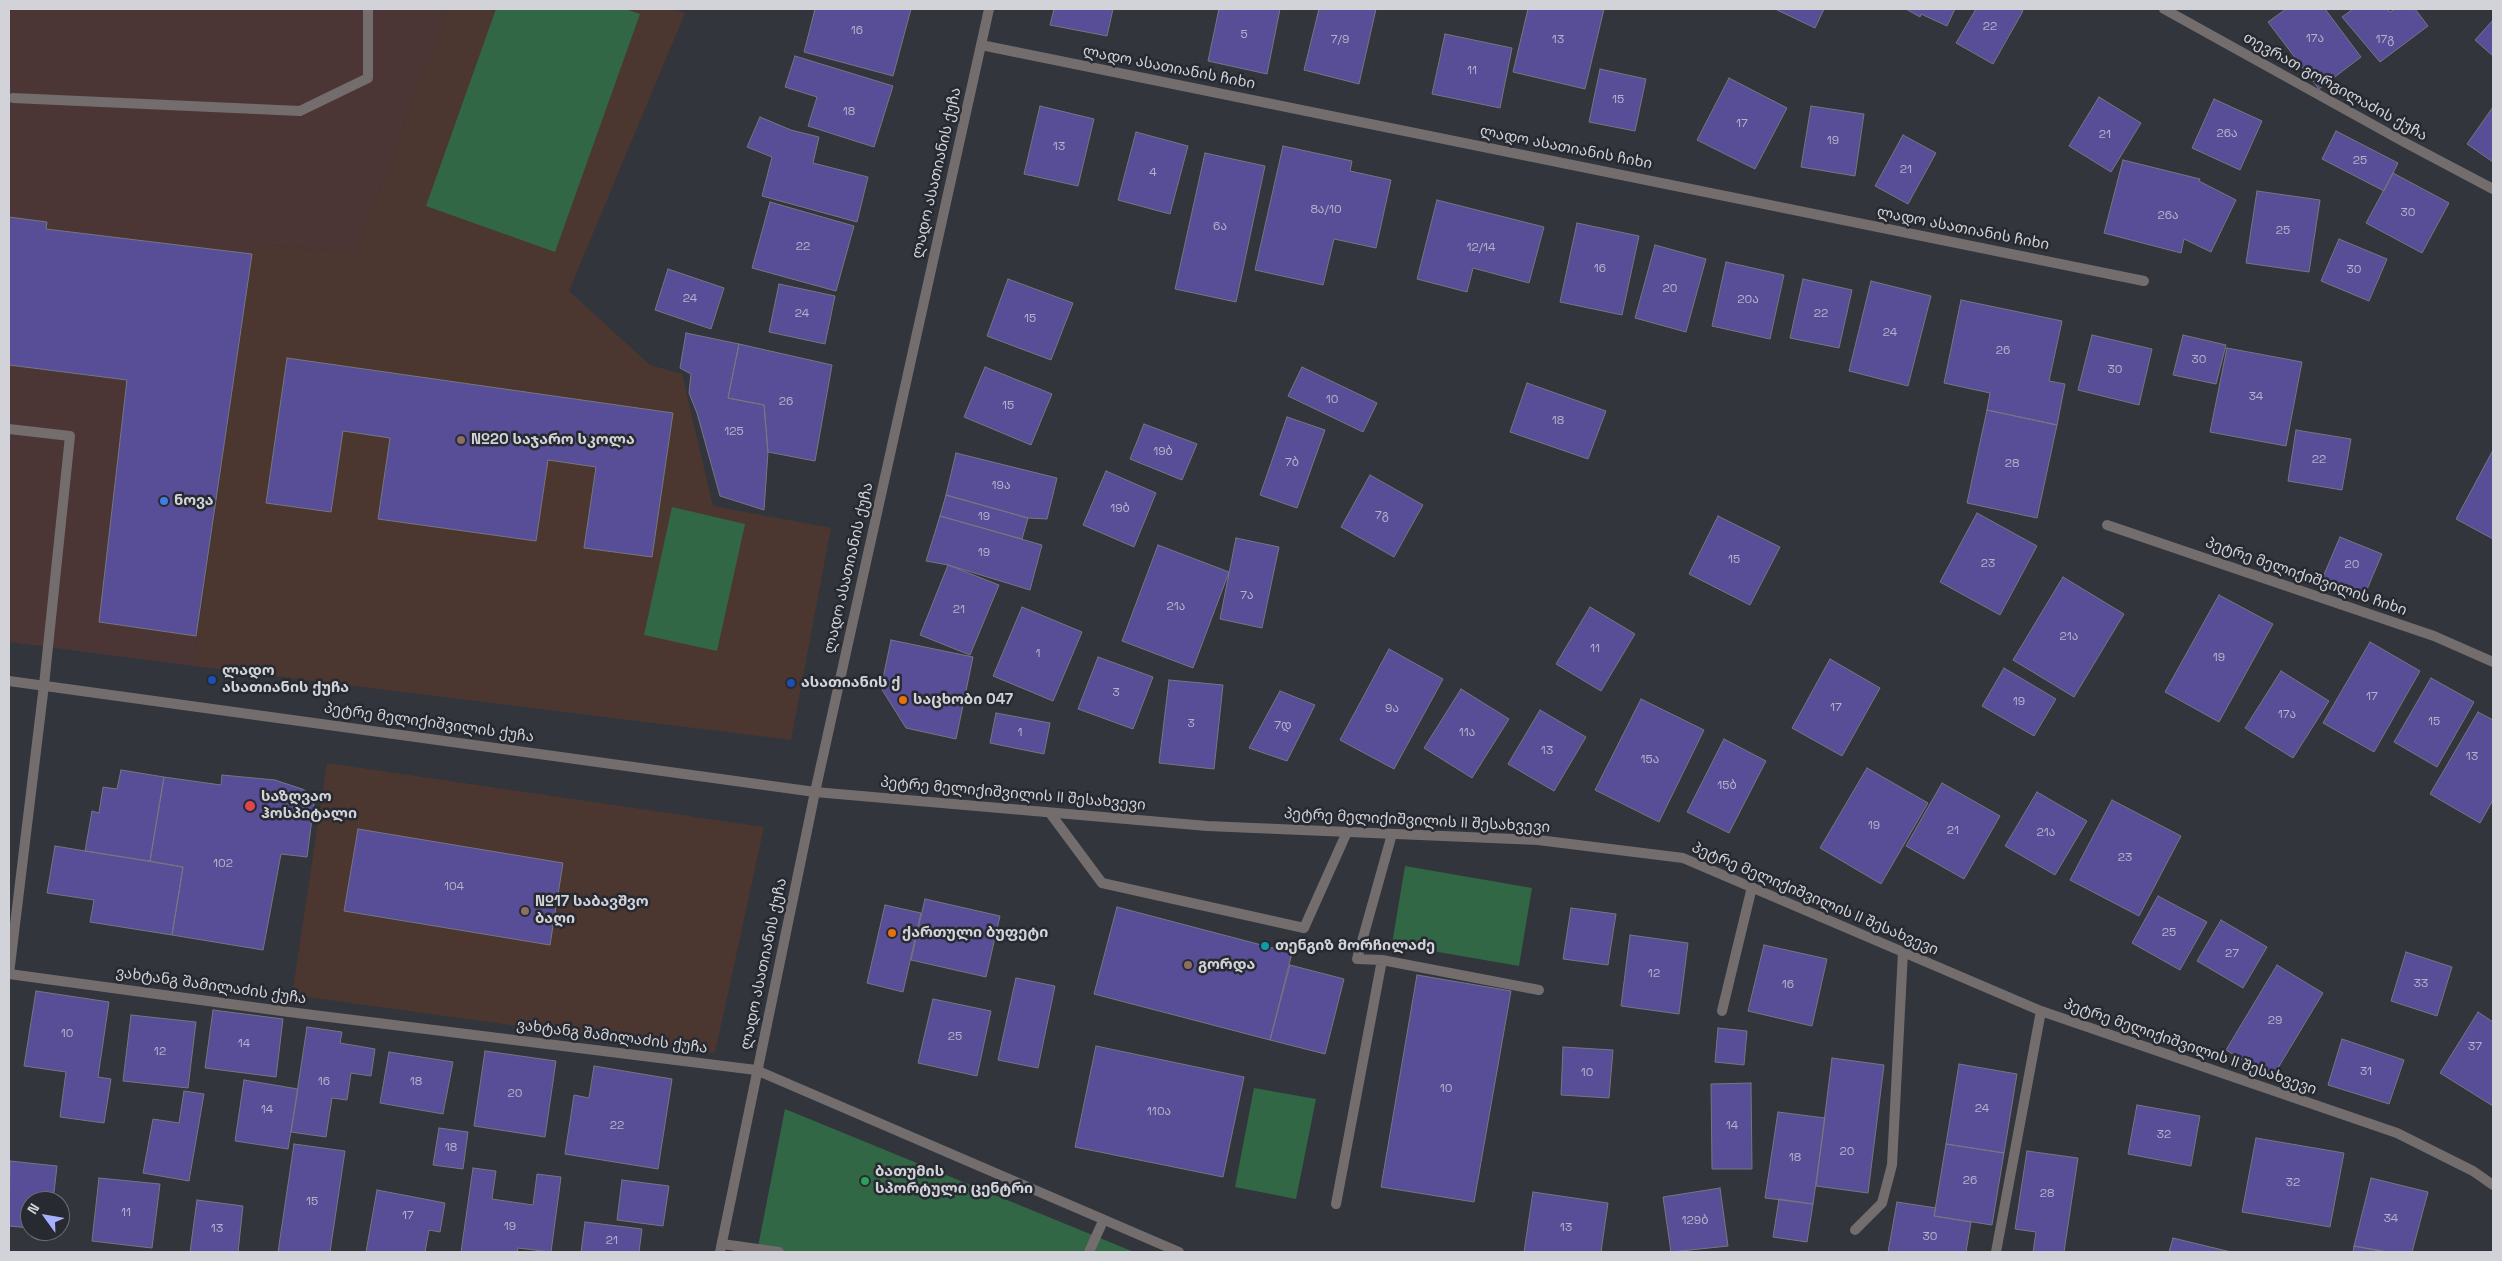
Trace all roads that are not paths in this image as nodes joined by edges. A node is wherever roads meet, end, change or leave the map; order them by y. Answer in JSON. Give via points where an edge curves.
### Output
{"nodes":[{"id":1,"x":368,"y":9,"type":"edge"},
{"id":2,"x":989,"y":9,"type":"edge"},
{"id":3,"x":2164,"y":9,"type":"edge"},
{"id":4,"x":981,"y":46,"type":"junction"},
{"id":5,"x":13,"y":98,"type":"dead end"},
{"id":6,"x":2493,"y":188,"type":"edge"},
{"id":7,"x":2144,"y":281,"type":"dead end"},
{"id":8,"x":9,"y":429,"type":"edge"},
{"id":9,"x":2107,"y":525,"type":"dead end"},
{"id":10,"x":2493,"y":662,"type":"edge"},
{"id":11,"x":9,"y":681,"type":"edge"},
{"id":12,"x":44,"y":685,"type":"junction"},
{"id":13,"x":815,"y":792,"type":"junction"},
{"id":14,"x":1050,"y":812,"type":"junction"},
{"id":15,"x":1347,"y":832,"type":"junction"},
{"id":16,"x":1392,"y":834,"type":"junction"},
{"id":17,"x":1752,"y":887,"type":"junction"},
{"id":18,"x":1903,"y":952,"type":"junction"},
{"id":19,"x":1382,"y":960,"type":"junction"},
{"id":20,"x":9,"y":974,"type":"edge"},
{"id":21,"x":1539,"y":990,"type":"dead end"},
{"id":22,"x":1722,"y":1011,"type":"dead end"},
{"id":23,"x":2040,"y":1011,"type":"junction"},
{"id":24,"x":756,"y":1070,"type":"junction"},
{"id":25,"x":2493,"y":1184,"type":"edge"},
{"id":26,"x":1336,"y":1204,"type":"dead end"},
{"id":27,"x":1103,"y":1221,"type":"junction"},
{"id":28,"x":1855,"y":1230,"type":"dead end"},
{"id":29,"x":721,"y":1248,"type":"edge"},
{"id":30,"x":779,"y":1252,"type":"edge"},
{"id":31,"x":1088,"y":1252,"type":"edge"},
{"id":32,"x":1179,"y":1252,"type":"edge"},
{"id":33,"x":1996,"y":1252,"type":"edge"}],
"edges":[{"from":1,"to":5,"type":"street","via":[[368,78],[300,110]]},
{"from":2,"to":4,"type":"street","name":"ლადო ასათიანის ქუჩა"},
{"from":3,"to":6,"type":"street","name":"თევრათ გორგილაძის ქუჩა"},
{"from":4,"to":7,"type":"street","name":"ლადო ასათიანის ჩიხი"},
{"from":4,"to":13,"type":"street","name":"ლადო ასათიანის ქუჩა"},
{"from":8,"to":12,"type":"street","via":[[70,436]]},
{"from":9,"to":10,"type":"street","name":"პეტრე მელიქიშვილის ჩიხი","via":[[2434,636]]},
{"from":11,"to":12,"type":"street","name":"პეტრე მელიქიშვილის ქუჩა"},
{"from":12,"to":13,"type":"street","name":"პეტრე მელიქიშვილის ქუჩა"},
{"from":12,"to":20,"type":"street"},
{"from":13,"to":14,"type":"street","name":"პეტრე მელიქიშვილის II შესახვევი"},
{"from":13,"to":24,"type":"street","name":"ლადო ასათიანის ქუჩა"},
{"from":14,"to":15,"type":"street","name":"პეტრე მელიქიშვილის II შესახვევი","via":[[1207,826]]},
{"from":14,"to":15,"type":"street","via":[[1102,883],[1304,928]]},
{"from":15,"to":16,"type":"street","name":"პეტრე მელიქიშვილის II შესახვევი"},
{"from":16,"to":17,"type":"street","name":"პეტრე მელიქიშვილის II შესახვევი","via":[[1538,840],[1683,858]]},
{"from":16,"to":19,"type":"street","via":[[1357,959]]},
{"from":17,"to":18,"type":"street","name":"პეტრე მელიქიშვილის II შესახვევი"},
{"from":17,"to":22,"type":"street"},
{"from":18,"to":23,"type":"street","name":"პეტრე მელიქიშვილის II შესახვევი"},
{"from":18,"to":28,"type":"street","via":[[1892,1165],[1882,1203]]},
{"from":19,"to":21,"type":"street"},
{"from":19,"to":26,"type":"street"},
{"from":20,"to":24,"type":"street","name":"ვახტანგ შამილაძის ქუჩა"},
{"from":23,"to":25,"type":"street","name":"პეტრე მელიქიშვილის II შესახვევი","via":[[2398,1133]]},
{"from":23,"to":33,"type":"street"},
{"from":24,"to":27,"type":"street","name":"ვახტანგ შამილაძის ქუჩა"},
{"from":24,"to":29,"type":"street","name":"ლადო ასათიანის ქუჩა"},
{"from":27,"to":31,"type":"street"},
{"from":27,"to":32,"type":"street","name":"ვახტანგ შამილაძის ქუჩა"},
{"from":29,"to":30,"type":"street"}]}
